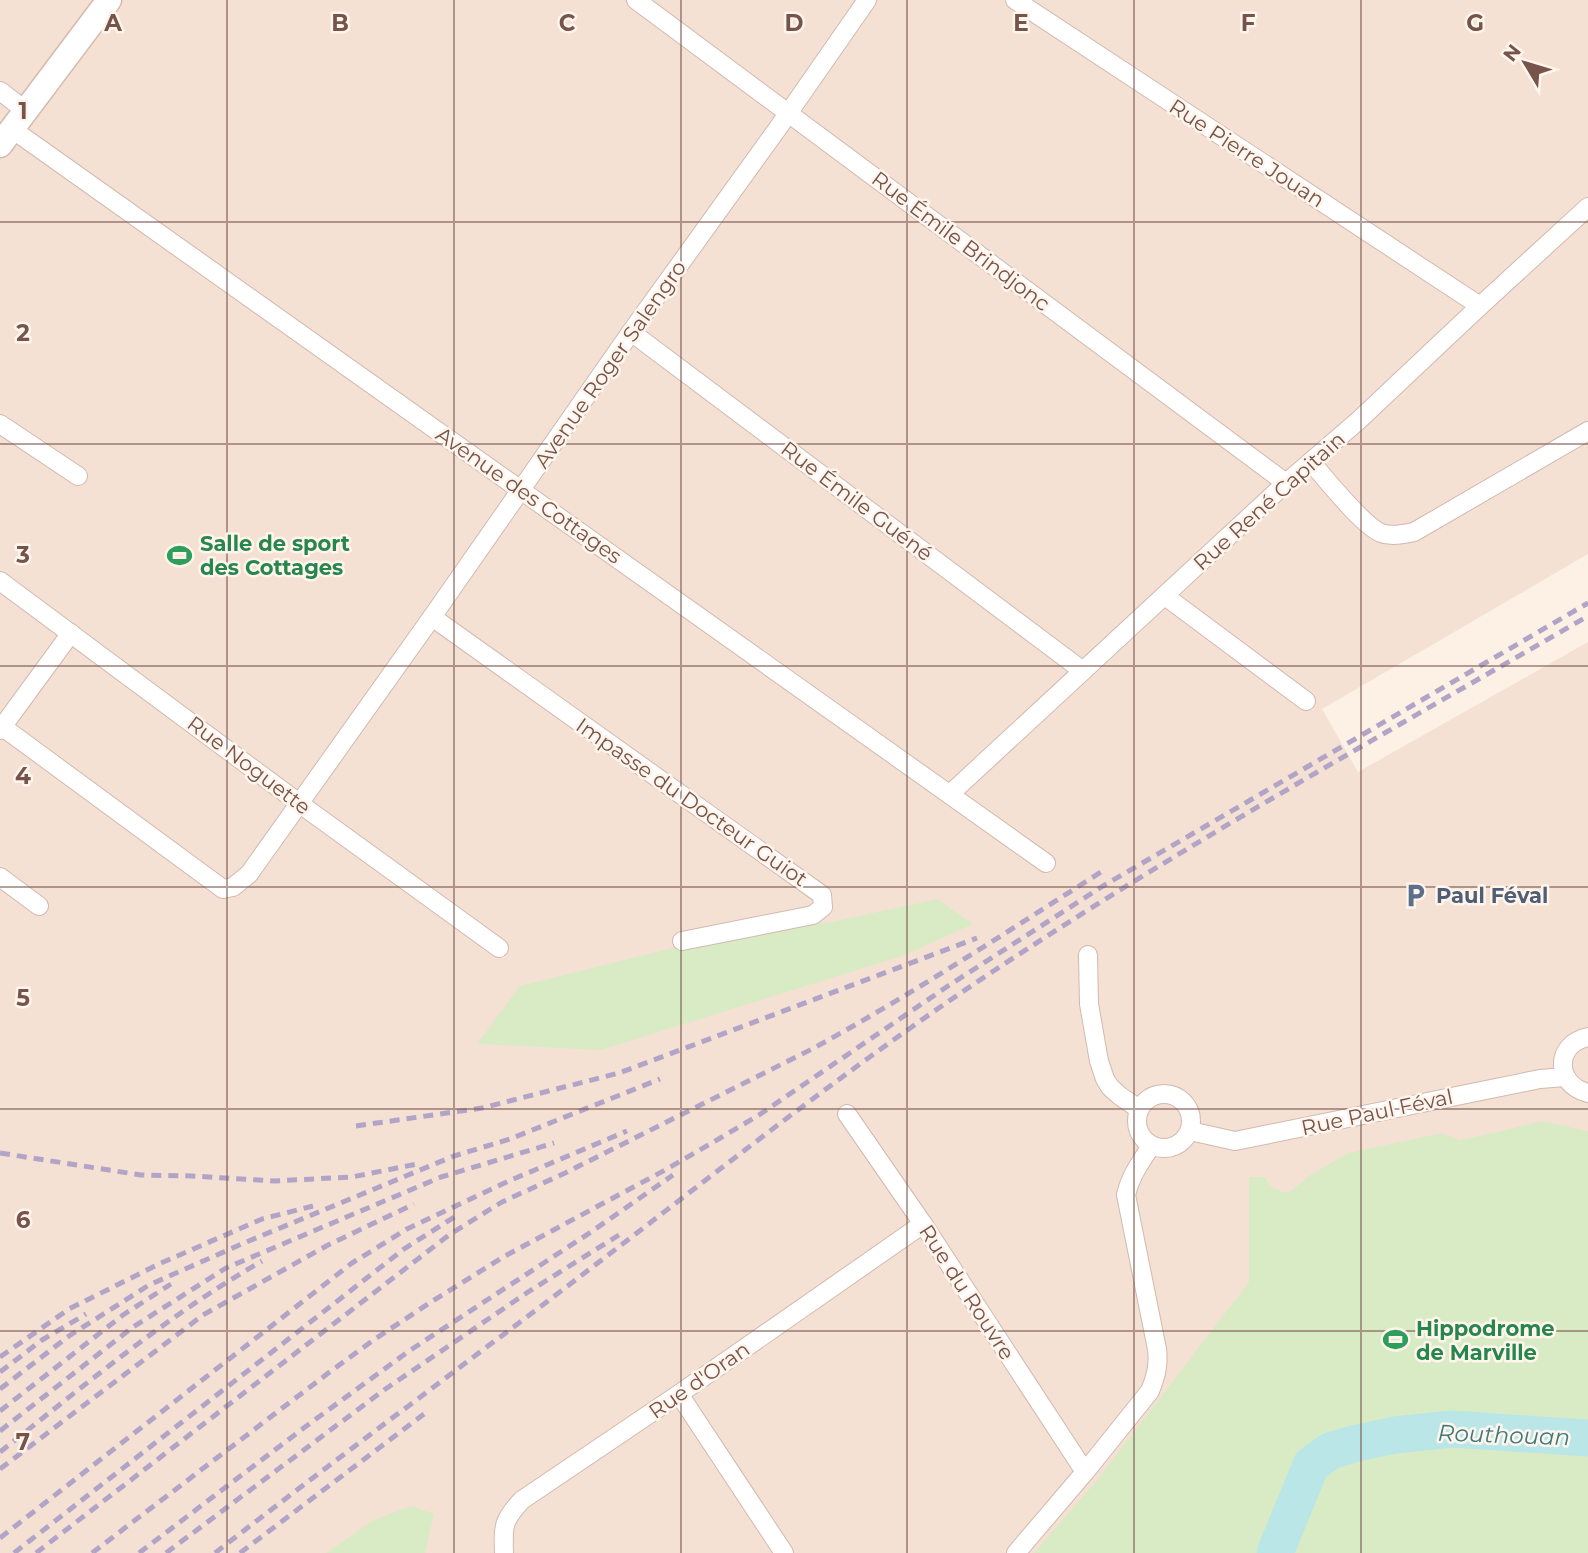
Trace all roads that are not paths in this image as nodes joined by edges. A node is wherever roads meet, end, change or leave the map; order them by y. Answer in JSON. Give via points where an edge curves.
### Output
{"nodes":[{"id":1,"x":109,"y":0,"type":"edge"},
{"id":2,"x":636,"y":0,"type":"edge"},
{"id":3,"x":867,"y":0,"type":"edge"},
{"id":4,"x":1015,"y":0,"type":"edge"},
{"id":5,"x":0,"y":91,"type":"edge"},
{"id":6,"x":788,"y":113,"type":"junction"},
{"id":7,"x":13,"y":128,"type":"edge"},
{"id":8,"x":1588,"y":206,"type":"edge"},
{"id":9,"x":1479,"y":306,"type":"junction"},
{"id":10,"x":631,"y":332,"type":"junction"},
{"id":11,"x":0,"y":424,"type":"edge"},
{"id":12,"x":1588,"y":431,"type":"edge"},
{"id":13,"x":1311,"y":461,"type":"junction"},
{"id":14,"x":78,"y":476,"type":"dead end"},
{"id":15,"x":1286,"y":483,"type":"junction"},
{"id":16,"x":521,"y":489,"type":"junction"},
{"id":17,"x":0,"y":581,"type":"edge"},
{"id":18,"x":1165,"y":596,"type":"junction"},
{"id":19,"x":432,"y":617,"type":"junction"},
{"id":20,"x":71,"y":633,"type":"junction"},
{"id":21,"x":1083,"y":671,"type":"junction"},
{"id":22,"x":1306,"y":701,"type":"dead end"},
{"id":23,"x":1,"y":728,"type":"edge"},
{"id":24,"x":950,"y":794,"type":"junction"},
{"id":25,"x":300,"y":804,"type":"junction"},
{"id":26,"x":1046,"y":863,"type":"dead end"},
{"id":27,"x":0,"y":877,"type":"edge"},
{"id":28,"x":39,"y":906,"type":"dead end"},
{"id":29,"x":682,"y":941,"type":"dead end"},
{"id":30,"x":499,"y":948,"type":"dead end"},
{"id":31,"x":1088,"y":955,"type":"dead end"},
{"id":32,"x":1588,"y":1037,"type":"edge"},
{"id":33,"x":1565,"y":1077,"type":"junction"},
{"id":34,"x":1588,"y":1093,"type":"edge"},
{"id":35,"x":1139,"y":1109,"type":"junction"},
{"id":36,"x":847,"y":1114,"type":"dead end"},
{"id":37,"x":1190,"y":1131,"type":"junction"},
{"id":38,"x":1151,"y":1146,"type":"junction"},
{"id":39,"x":923,"y":1224,"type":"junction"},
{"id":40,"x":679,"y":1394,"type":"junction"},
{"id":41,"x":1085,"y":1472,"type":"junction"},
{"id":42,"x":777,"y":1550,"type":"edge"},
{"id":43,"x":504,"y":1553,"type":"edge"},
{"id":44,"x":1016,"y":1553,"type":"edge"}],
"edges":[{"from":1,"to":7,"type":"main road"},
{"from":2,"to":6,"type":"street","name":"Rue Émile Brindjonc"},
{"from":3,"to":6,"type":"street","name":"Avenue Roger Salengro"},
{"from":4,"to":9,"type":"street","name":"Rue Pierre Jouan"},
{"from":5,"to":7,"type":"street","name":"Avenue des Cottages"},
{"from":6,"to":10,"type":"street","name":"Avenue Roger Salengro"},
{"from":6,"to":15,"type":"street","name":"Rue Émile Brindjonc"},
{"from":7,"to":16,"type":"street","name":"Avenue des Cottages"},
{"from":8,"to":9,"type":"street","name":"Rue René Capitain"},
{"from":9,"to":13,"type":"street","name":"Rue René Capitain"},
{"from":10,"to":16,"type":"street","name":"Avenue Roger Salengro"},
{"from":10,"to":21,"type":"street","name":"Rue Émile Guéné"},
{"from":11,"to":14,"type":"street"},
{"from":12,"to":13,"type":"street","via":[[1414,531],[1399,535],[1382,534],[1366,522]]},
{"from":13,"to":15,"type":"street","name":"Rue René Capitain"},
{"from":15,"to":18,"type":"street","name":"Rue René Capitain"},
{"from":16,"to":19,"type":"street","name":"Avenue Roger Salengro"},
{"from":16,"to":24,"type":"street","name":"Avenue des Cottages"},
{"from":17,"to":20,"type":"street","name":"Rue Noguette"},
{"from":18,"to":21,"type":"street","name":"Rue René Capitain"},
{"from":18,"to":22,"type":"street"},
{"from":19,"to":25,"type":"street","name":"Avenue Roger Salengro"},
{"from":19,"to":29,"type":"street","name":"Impasse du Docteur Guiot","via":[[822,895],[823,907],[813,915]]},
{"from":20,"to":23,"type":"street"},
{"from":20,"to":25,"type":"street","name":"Rue Noguette"},
{"from":21,"to":24,"type":"street","name":"Rue René Capitain"},
{"from":23,"to":25,"type":"street","name":"Avenue Roger Salengro","via":[[223,889],[249,874]]},
{"from":24,"to":26,"type":"street","name":"Avenue des Cottages"},
{"from":25,"to":30,"type":"street","name":"Rue Noguette"},
{"from":27,"to":28,"type":"street"},
{"from":31,"to":35,"type":"street","via":[[1089,1004],[1099,1061],[1110,1087]]},
{"from":32,"to":33,"type":"street","via":[[1576,1041],[1565,1053]]},
{"from":33,"to":34,"type":"street"},
{"from":33,"to":37,"type":"street","name":"Rue Paul Féval","via":[[1235,1141]]},
{"from":35,"to":37,"type":"street","via":[[1154,1096],[1171,1094],[1191,1113]]},
{"from":35,"to":38,"type":"street","via":[[1139,1133]]},
{"from":36,"to":39,"type":"street","name":"Rue du Rouvre"},
{"from":37,"to":38,"type":"street","via":[[1171,1149]]},
{"from":38,"to":41,"type":"street","via":[[1126,1195],[1159,1365],[1150,1391]]},
{"from":39,"to":40,"type":"street","name":"Rue d'Oran"},
{"from":39,"to":41,"type":"street","name":"Rue du Rouvre"},
{"from":40,"to":42,"type":"street"},
{"from":40,"to":43,"type":"street","name":"Rue d'Oran","via":[[522,1500],[503,1529]]},
{"from":41,"to":44,"type":"street"}]}
